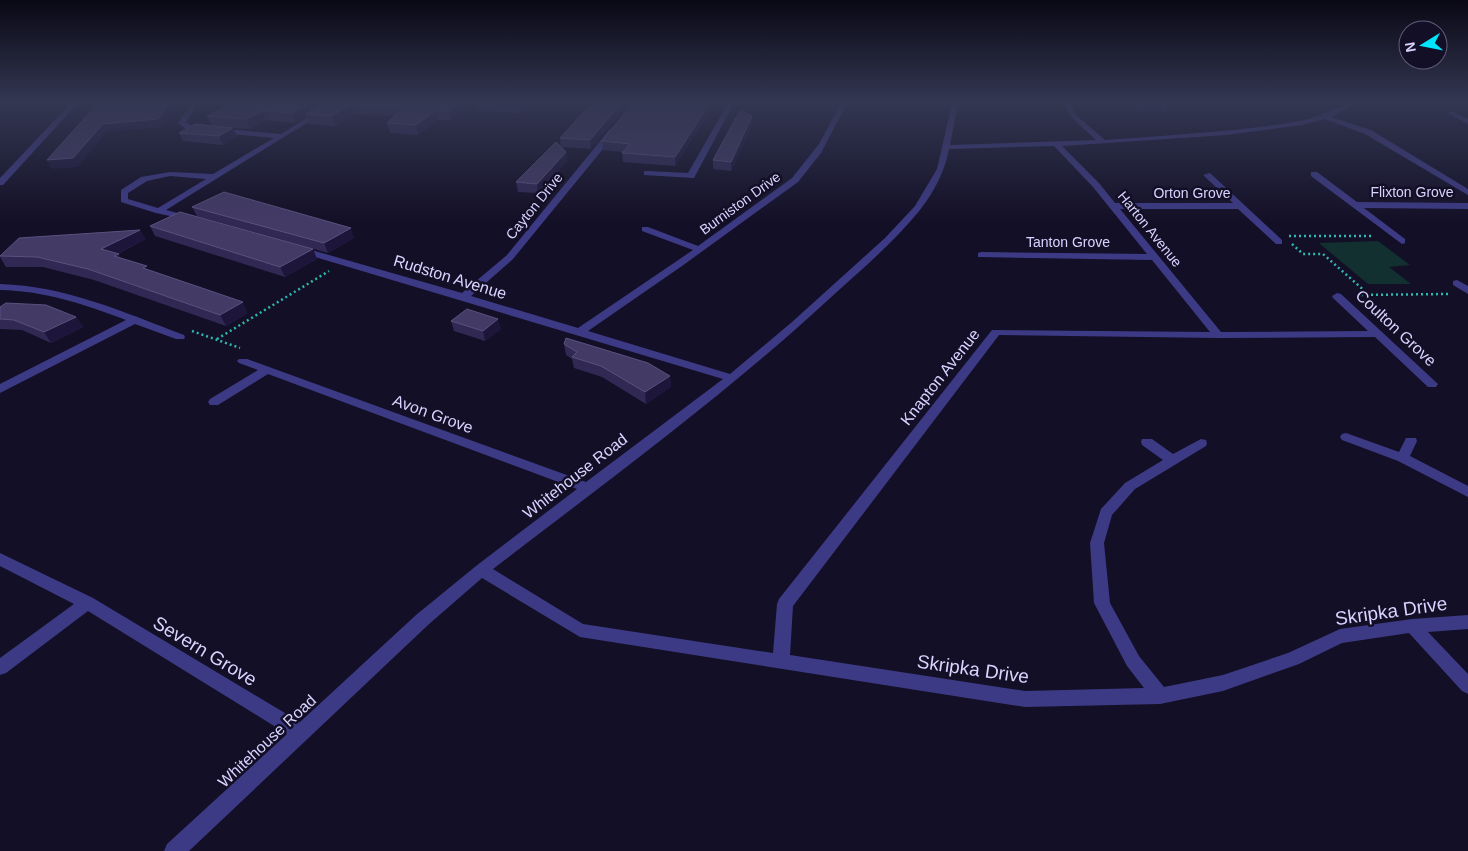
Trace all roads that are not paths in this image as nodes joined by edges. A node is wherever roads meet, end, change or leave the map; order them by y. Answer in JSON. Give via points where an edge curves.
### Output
{"nodes":[{"id":1,"x":38,"y":143,"type":"edge"},
{"id":2,"x":271,"y":143,"type":"edge"},
{"id":3,"x":602,"y":143,"type":"edge"},
{"id":4,"x":709,"y":143,"type":"edge"},
{"id":5,"x":825,"y":143,"type":"edge"},
{"id":6,"x":947,"y":143,"type":"edge"},
{"id":7,"x":1086,"y":143,"type":"edge"},
{"id":8,"x":1386,"y":143,"type":"edge"},
{"id":9,"x":1056,"y":144,"type":"junction"},
{"id":10,"x":946,"y":146,"type":"junction"},
{"id":11,"x":647,"y":173,"type":"dead end"},
{"id":12,"x":1314,"y":174,"type":"dead end"},
{"id":13,"x":1207,"y":175,"type":"dead end"},
{"id":14,"x":214,"y":177,"type":"junction"},
{"id":15,"x":0,"y":183,"type":"edge"},
{"id":16,"x":1454,"y":184,"type":"junction"},
{"id":17,"x":1468,"y":184,"type":"edge"},
{"id":18,"x":1468,"y":193,"type":"edge"},
{"id":19,"x":1356,"y":205,"type":"junction"},
{"id":20,"x":1113,"y":206,"type":"junction"},
{"id":21,"x":1241,"y":206,"type":"junction"},
{"id":22,"x":1468,"y":206,"type":"edge"},
{"id":23,"x":159,"y":211,"type":"junction"},
{"id":24,"x":196,"y":221,"type":"edge"},
{"id":25,"x":645,"y":229,"type":"dead end"},
{"id":26,"x":1399,"y":238,"type":"road end"},
{"id":27,"x":1279,"y":242,"type":"dead end"},
{"id":28,"x":289,"y":246,"type":"edge"},
{"id":29,"x":700,"y":249,"type":"junction"},
{"id":30,"x":981,"y":256,"type":"dead end"},
{"id":31,"x":1155,"y":257,"type":"junction"},
{"id":32,"x":1457,"y":283,"type":"dead end"},
{"id":33,"x":0,"y":287,"type":"edge"},
{"id":34,"x":1468,"y":291,"type":"edge"},
{"id":35,"x":465,"y":296,"type":"junction"},
{"id":36,"x":1338,"y":296,"type":"road end"},
{"id":37,"x":134,"y":320,"type":"junction"},
{"id":38,"x":578,"y":333,"type":"junction"},
{"id":39,"x":1378,"y":334,"type":"junction"},
{"id":40,"x":1218,"y":335,"type":"junction"},
{"id":41,"x":180,"y":337,"type":"road end"},
{"id":42,"x":243,"y":361,"type":"road end"},
{"id":43,"x":267,"y":370,"type":"junction"},
{"id":44,"x":732,"y":378,"type":"junction"},
{"id":45,"x":1432,"y":384,"type":"dead end"},
{"id":46,"x":0,"y":389,"type":"edge"},
{"id":47,"x":214,"y":402,"type":"dead end"},
{"id":48,"x":1346,"y":437,"type":"dead end"},
{"id":49,"x":1411,"y":441,"type":"dead end"},
{"id":50,"x":1147,"y":442,"type":"dead end"},
{"id":51,"x":1200,"y":443,"type":"dead end"},
{"id":52,"x":1402,"y":458,"type":"junction"},
{"id":53,"x":1173,"y":460,"type":"junction"},
{"id":54,"x":588,"y":488,"type":"junction"},
{"id":55,"x":1468,"y":492,"type":"edge"},
{"id":56,"x":0,"y":558,"type":"edge"},
{"id":57,"x":481,"y":570,"type":"junction"},
{"id":58,"x":87,"y":603,"type":"junction"},
{"id":59,"x":1468,"y":622,"type":"edge"},
{"id":60,"x":1412,"y":626,"type":"junction"},
{"id":61,"x":781,"y":661,"type":"junction"},
{"id":62,"x":0,"y":668,"type":"edge"},
{"id":63,"x":1468,"y":686,"type":"edge"},
{"id":64,"x":1160,"y":696,"type":"junction"},
{"id":65,"x":302,"y":733,"type":"junction"},
{"id":66,"x":174,"y":851,"type":"edge"}],
"edges":[{"from":1,"to":15,"type":"street"},
{"from":2,"to":14,"type":"street"},
{"from":3,"to":35,"type":"street","name":"Cayton Drive","via":[[510,257]]},
{"from":4,"to":11,"type":"street","via":[[691,176]]},
{"from":5,"to":29,"type":"street","name":"Burniston Drive","via":[[795,180]]},
{"from":6,"to":10,"type":"street","name":"Whitehouse Road"},
{"from":7,"to":9,"type":"street"},
{"from":8,"to":16,"type":"street"},
{"from":9,"to":10,"type":"street"},
{"from":9,"to":20,"type":"street","name":"Harton Avenue"},
{"from":10,"to":44,"type":"street","name":"Whitehouse Road","via":[[941,169],[918,207],[888,240]]},
{"from":12,"to":19,"type":"street","name":"Flixton Grove"},
{"from":13,"to":21,"type":"street","name":"Orton Grove"},
{"from":14,"to":23,"type":"street"},
{"from":14,"to":23,"type":"street","via":[[170,174],[144,179],[124,192],[124,200]]},
{"from":16,"to":17,"type":"street"},
{"from":16,"to":18,"type":"street"},
{"from":19,"to":22,"type":"street","name":"Flixton Grove"},
{"from":19,"to":26,"type":"street","name":"Flixton Grove"},
{"from":20,"to":21,"type":"street","name":"Orton Grove"},
{"from":20,"to":31,"type":"street","name":"Harton Avenue"},
{"from":21,"to":27,"type":"street","name":"Orton Grove"},
{"from":23,"to":24,"type":"street"},
{"from":25,"to":29,"type":"street","name":"Burniston Drive"},
{"from":28,"to":35,"type":"street","name":"Rudston Avenue"},
{"from":29,"to":38,"type":"street","name":"Burniston Drive"},
{"from":30,"to":31,"type":"street","name":"Tanton Grove"},
{"from":31,"to":40,"type":"street","name":"Harton Avenue"},
{"from":32,"to":34,"type":"street"},
{"from":33,"to":37,"type":"street","via":[[18,286],[85,299]]},
{"from":35,"to":38,"type":"street","name":"Rudston Avenue"},
{"from":36,"to":39,"type":"street","name":"Coulton Grove"},
{"from":37,"to":41,"type":"street"},
{"from":37,"to":46,"type":"street"},
{"from":38,"to":44,"type":"street","name":"Rudston Avenue"},
{"from":39,"to":40,"type":"street","name":"Knapton Avenue"},
{"from":39,"to":45,"type":"street","name":"Coulton Grove"},
{"from":40,"to":61,"type":"street","name":"Knapton Avenue","via":[[996,332],[785,604]]},
{"from":42,"to":43,"type":"street","name":"Avon Grove"},
{"from":43,"to":47,"type":"street"},
{"from":43,"to":54,"type":"street","name":"Avon Grove"},
{"from":44,"to":54,"type":"street","name":"Whitehouse Road"},
{"from":48,"to":52,"type":"street"},
{"from":49,"to":52,"type":"street"},
{"from":50,"to":53,"type":"street"},
{"from":51,"to":53,"type":"street"},
{"from":52,"to":55,"type":"street"},
{"from":53,"to":64,"type":"street","via":[[1130,486],[1106,513],[1097,543],[1102,603],[1133,661]]},
{"from":54,"to":57,"type":"street","name":"Whitehouse Road"},
{"from":56,"to":58,"type":"street","name":"Severn Grove"},
{"from":57,"to":61,"type":"street","name":"Skripka Drive","via":[[580,630]]},
{"from":57,"to":65,"type":"street","name":"Whitehouse Road","via":[[422,620]]},
{"from":58,"to":62,"type":"street"},
{"from":58,"to":65,"type":"street","name":"Severn Grove"},
{"from":59,"to":60,"type":"street","name":"Skripka Drive"},
{"from":60,"to":63,"type":"street"},
{"from":60,"to":64,"type":"street","name":"Skripka Drive","via":[[1340,636],[1293,659],[1223,683]]},
{"from":61,"to":64,"type":"street","name":"Skripka Drive","via":[[1025,699]]},
{"from":65,"to":66,"type":"street","name":"Whitehouse Road"}]}
